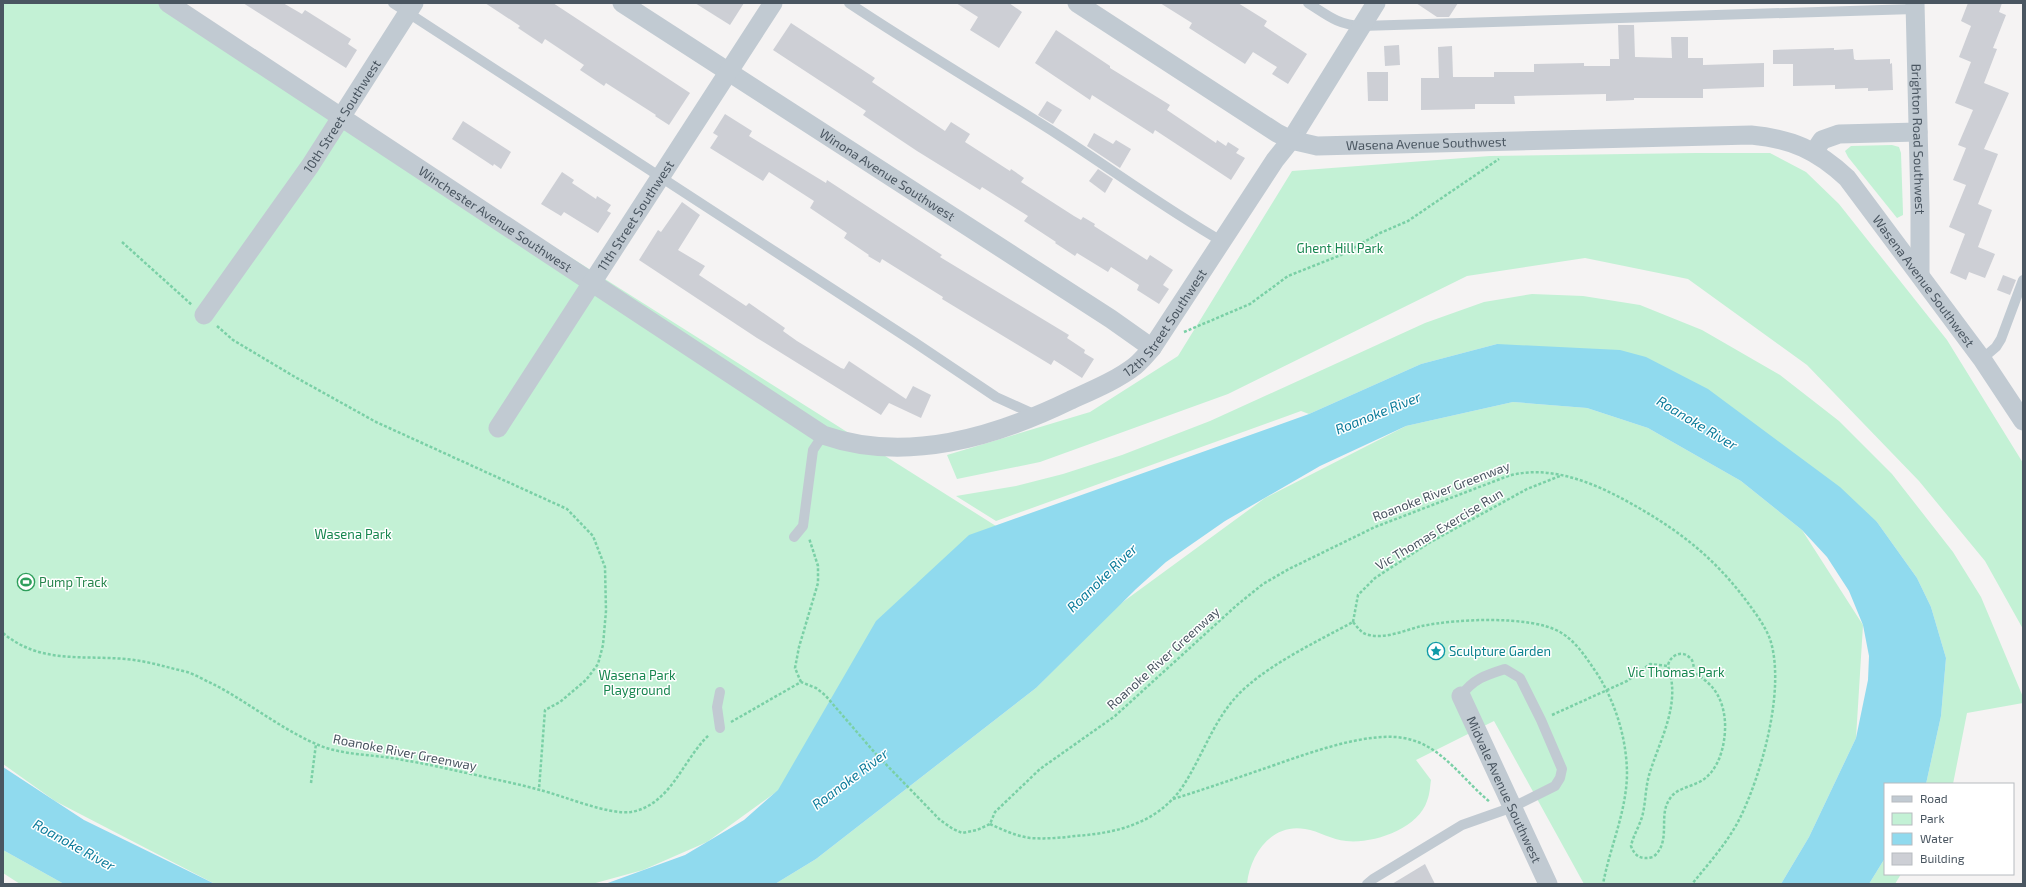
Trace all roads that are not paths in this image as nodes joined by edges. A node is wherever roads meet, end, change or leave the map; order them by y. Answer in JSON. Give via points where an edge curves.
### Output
{"nodes":[{"id":1,"x":168,"y":3,"type":"edge"},
{"id":2,"x":622,"y":3,"type":"edge"},
{"id":3,"x":773,"y":3,"type":"edge"},
{"id":4,"x":849,"y":3,"type":"edge"},
{"id":5,"x":1077,"y":3,"type":"edge"},
{"id":6,"x":1308,"y":3,"type":"edge"},
{"id":7,"x":1376,"y":3,"type":"edge"},
{"id":8,"x":405,"y":6,"type":"edge"},
{"id":9,"x":1915,"y":6,"type":"edge"},
{"id":10,"x":1361,"y":26,"type":"junction"},
{"id":11,"x":728,"y":72,"type":"junction"},
{"id":12,"x":341,"y":117,"type":"junction"},
{"id":13,"x":1918,"y":132,"type":"junction"},
{"id":14,"x":1291,"y":140,"type":"junction"},
{"id":15,"x":1814,"y":152,"type":"junction"},
{"id":16,"x":659,"y":177,"type":"junction"},
{"id":17,"x":1222,"y":242,"type":"junction"},
{"id":18,"x":1920,"y":274,"type":"junction"},
{"id":19,"x":2023,"y":280,"type":"edge"},
{"id":20,"x":592,"y":281,"type":"junction"},
{"id":21,"x":204,"y":316,"type":"road end"},
{"id":22,"x":1152,"y":348,"type":"junction"},
{"id":23,"x":1982,"y":359,"type":"junction"},
{"id":24,"x":1038,"y":416,"type":"junction"},
{"id":25,"x":2023,"y":421,"type":"edge"},
{"id":26,"x":498,"y":428,"type":"dead end"},
{"id":27,"x":823,"y":435,"type":"junction"},
{"id":28,"x":794,"y":537,"type":"dead end"},
{"id":29,"x":720,"y":692,"type":"dead end"},
{"id":30,"x":1461,"y":696,"type":"joint"},
{"id":31,"x":720,"y":728,"type":"road end"},
{"id":32,"x":1513,"y":806,"type":"junction"},
{"id":33,"x":1367,"y":884,"type":"edge"},
{"id":34,"x":1548,"y":884,"type":"edge"}],
"edges":[{"from":1,"to":12,"type":"street","name":"Winchester Avenue Southwest"},
{"from":2,"to":11,"type":"street","name":"Winona Avenue Southwest"},
{"from":3,"to":11,"type":"street","name":"11th Street Southwest"},
{"from":4,"to":17,"type":"lane"},
{"from":5,"to":14,"type":"street","name":"Wasena Avenue Southwest"},
{"from":6,"to":10,"type":"lane","via":[[1337,22]]},
{"from":7,"to":10,"type":"street","name":"12th Street Southwest"},
{"from":8,"to":12,"type":"street","name":"10th Street Southwest"},
{"from":8,"to":16,"type":"lane"},
{"from":9,"to":10,"type":"lane"},
{"from":9,"to":13,"type":"street","name":"Brighton Road Southwest"},
{"from":10,"to":14,"type":"street","name":"12th Street Southwest"},
{"from":11,"to":16,"type":"street","name":"11th Street Southwest"},
{"from":11,"to":22,"type":"street","name":"Winona Avenue Southwest"},
{"from":12,"to":20,"type":"street","name":"Winchester Avenue Southwest"},
{"from":12,"to":21,"type":"street","name":"10th Street Southwest","via":[[310,166]]},
{"from":13,"to":15,"type":"street","via":[[1839,134],[1822,140]]},
{"from":13,"to":18,"type":"street","name":"Brighton Road Southwest"},
{"from":14,"to":15,"type":"street","name":"Wasena Avenue Southwest","via":[[1317,146],[1751,135],[1792,142]]},
{"from":14,"to":17,"type":"street","name":"12th Street Southwest"},
{"from":15,"to":18,"type":"street","name":"Wasena Avenue Southwest","via":[[1830,162],[1847,178]]},
{"from":16,"to":20,"type":"street","name":"11th Street Southwest"},
{"from":16,"to":24,"type":"lane","via":[[980,387]]},
{"from":17,"to":22,"type":"street","name":"12th Street Southwest"},
{"from":18,"to":23,"type":"street","name":"Wasena Avenue Southwest"},
{"from":19,"to":23,"type":"lane","via":[[2001,339]]},
{"from":20,"to":26,"type":"street","name":"11th Street Southwest"},
{"from":20,"to":27,"type":"street","name":"Winchester Avenue Southwest"},
{"from":22,"to":24,"type":"street","name":"12th Street Southwest","via":[[1136,365],[1119,376]]},
{"from":23,"to":25,"type":"street","name":"Wasena Avenue Southwest"},
{"from":24,"to":27,"type":"street","name":"12th Street Southwest","via":[[978,437],[940,444],[890,448],[864,446]]},
{"from":27,"to":28,"type":"lane","via":[[813,450],[804,526]]},
{"from":29,"to":31,"type":"lane","via":[[717,707]]},
{"from":30,"to":32,"type":"street","name":"Midvale Avenue Southwest"},
{"from":30,"to":32,"type":"lane","via":[[1470,684],[1505,668],[1520,678],[1541,720],[1562,769],[1560,778],[1555,786]]},
{"from":32,"to":33,"type":"lane","via":[[1462,825]]},
{"from":32,"to":34,"type":"street","name":"Midvale Avenue Southwest"}]}
